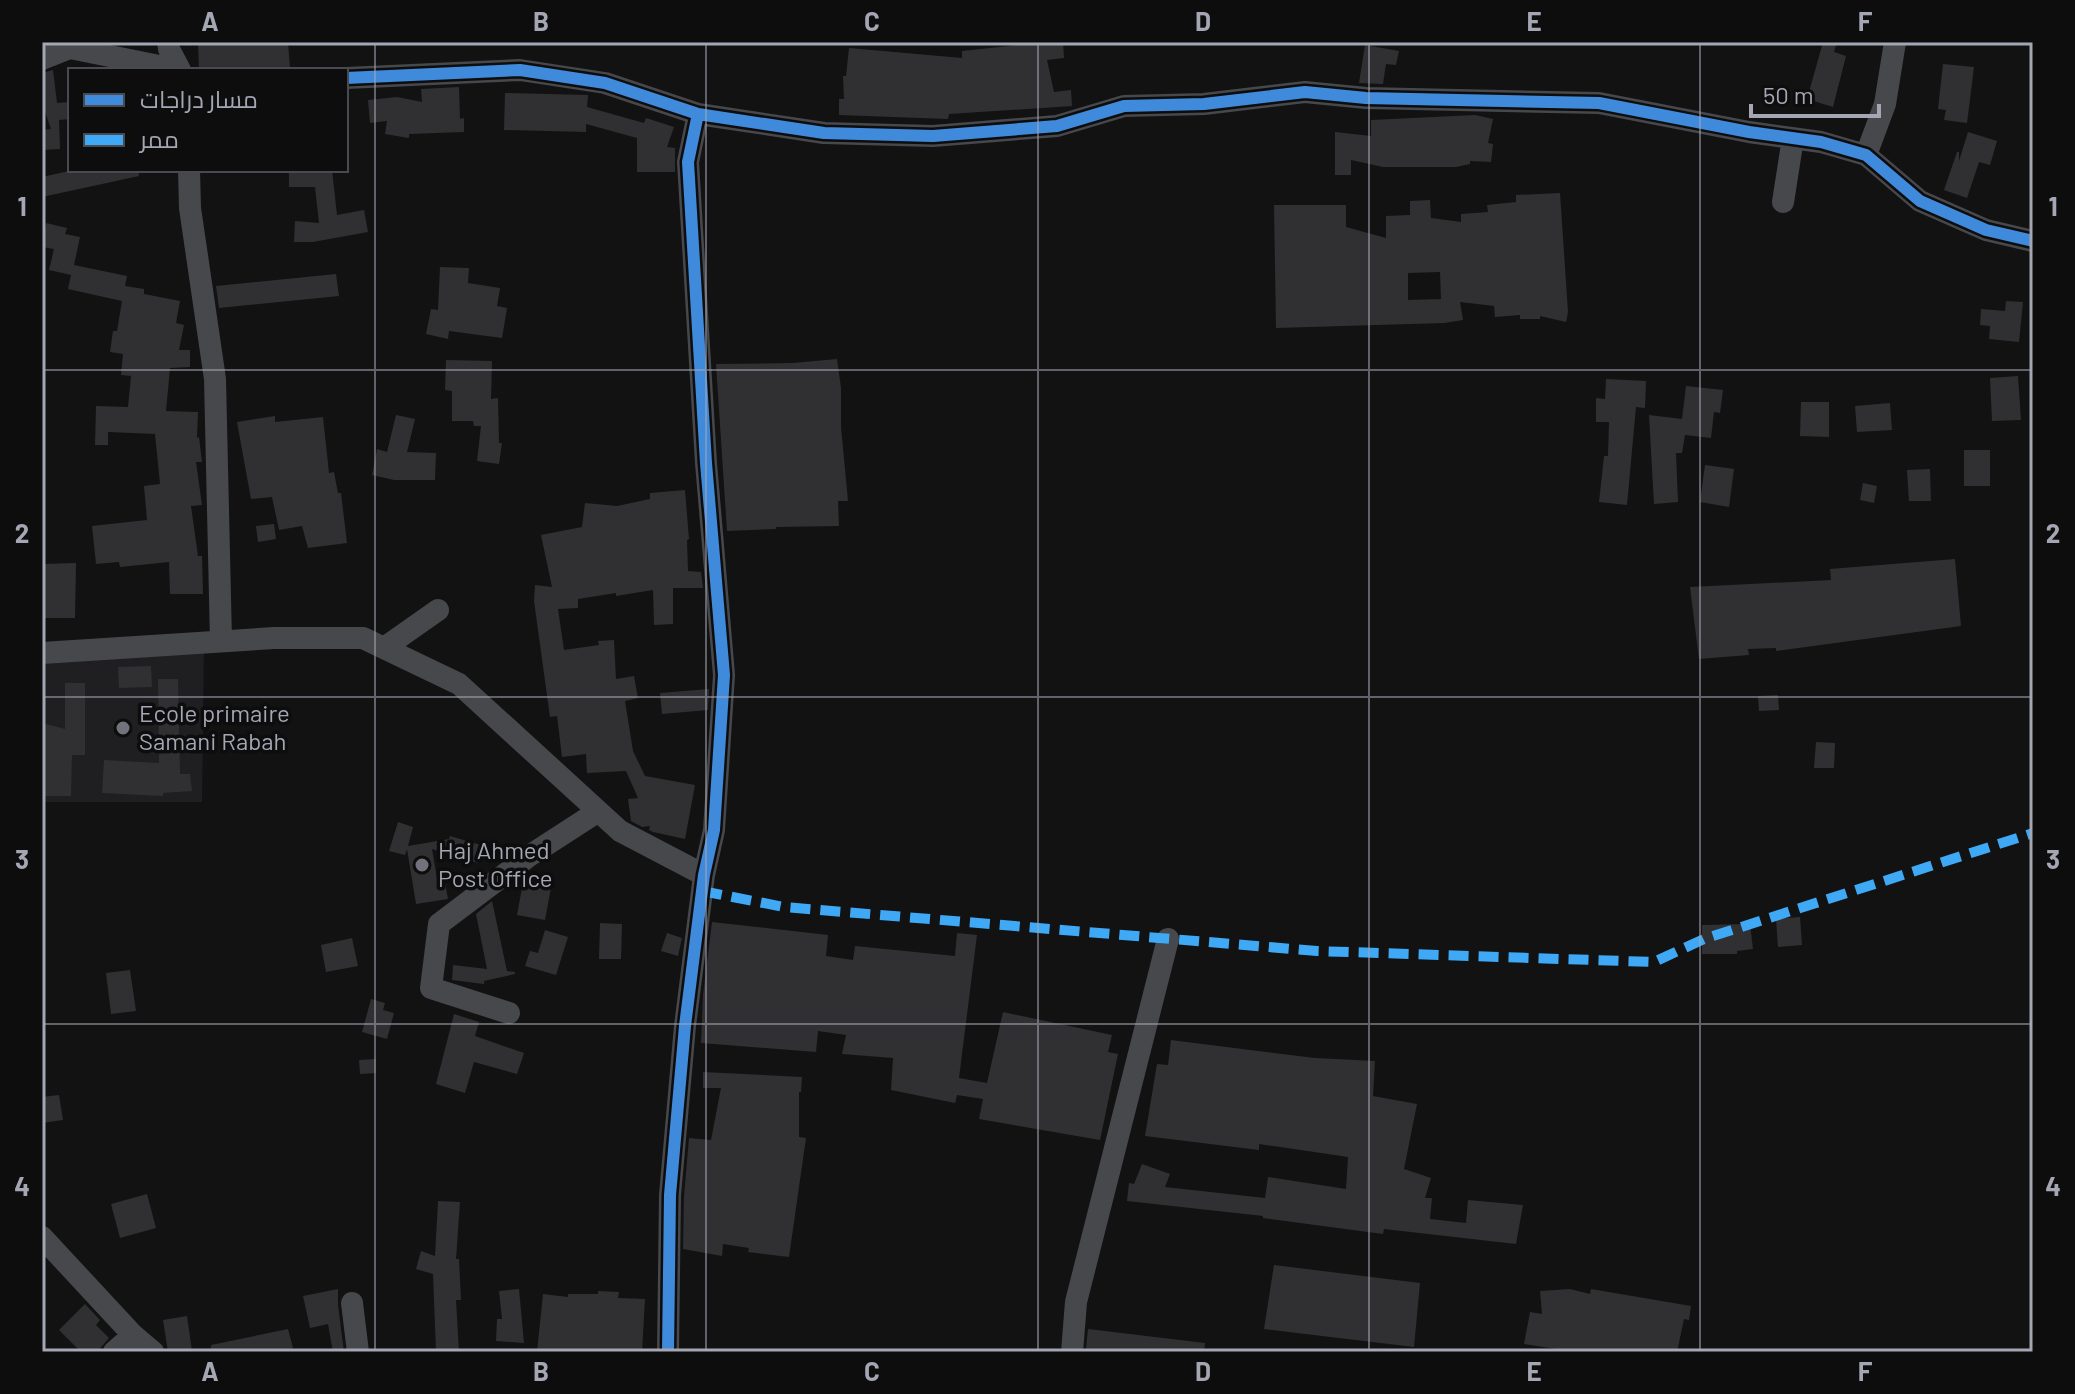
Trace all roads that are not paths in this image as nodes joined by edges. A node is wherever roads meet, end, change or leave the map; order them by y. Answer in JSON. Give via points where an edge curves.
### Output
{"nodes":[{"id":1,"x":168,"y":42,"type":"edge"},
{"id":2,"x":1895,"y":42,"type":"edge"},
{"id":3,"x":60,"y":49,"type":"edge"},
{"id":4,"x":168,"y":68,"type":"edge"},
{"id":5,"x":178,"y":68,"type":"edge"},
{"id":6,"x":348,"y":78,"type":"edge"},
{"id":7,"x":698,"y":114,"type":"junction"},
{"id":8,"x":1793,"y":138,"type":"junction"},
{"id":9,"x":1866,"y":155,"type":"junction"},
{"id":10,"x":189,"y":172,"type":"edge"},
{"id":11,"x":1783,"y":202,"type":"dead end"},
{"id":12,"x":2033,"y":241,"type":"edge"},
{"id":13,"x":438,"y":610,"type":"dead end"},
{"id":14,"x":221,"y":641,"type":"junction"},
{"id":15,"x":384,"y":648,"type":"junction"},
{"id":16,"x":42,"y":653,"type":"edge"},
{"id":17,"x":597,"y":812,"type":"junction"},
{"id":18,"x":704,"y":875,"type":"junction"},
{"id":19,"x":1168,"y":939,"type":"dead end"},
{"id":20,"x":509,"y":1013,"type":"dead end"},
{"id":21,"x":42,"y":1237,"type":"edge"},
{"id":22,"x":352,"y":1303,"type":"dead end"},
{"id":23,"x":133,"y":1335,"type":"junction"},
{"id":24,"x":114,"y":1352,"type":"edge"},
{"id":25,"x":153,"y":1352,"type":"edge"},
{"id":26,"x":358,"y":1352,"type":"edge"},
{"id":27,"x":668,"y":1352,"type":"edge"},
{"id":28,"x":1072,"y":1352,"type":"edge"}],
"edges":[{"from":1,"to":5,"type":"street"},
{"from":2,"to":9,"type":"street","via":[[1885,104]]},
{"from":3,"to":4,"type":"street"},
{"from":6,"to":7,"type":"street","via":[[520,70],[605,83]]},
{"from":7,"to":8,"type":"street","via":[[824,133],[933,136],[1057,126],[1124,106],[1204,104],[1305,92],[1599,103]]},
{"from":7,"to":18,"type":"street","via":[[688,162],[724,675],[714,830]]},
{"from":8,"to":9,"type":"street"},
{"from":8,"to":11,"type":"street"},
{"from":9,"to":12,"type":"street","via":[[1920,201],[1986,230]]},
{"from":10,"to":14,"type":"street","via":[[215,379]]},
{"from":13,"to":15,"type":"street"},
{"from":14,"to":15,"type":"street","via":[[363,638]]},
{"from":14,"to":16,"type":"street"},
{"from":15,"to":17,"type":"street","via":[[459,684]]},
{"from":17,"to":18,"type":"street","via":[[620,831]]},
{"from":17,"to":20,"type":"street","via":[[439,924],[431,988]]},
{"from":18,"to":27,"type":"street","via":[[670,1195]]},
{"from":19,"to":28,"type":"street","via":[[1076,1302]]},
{"from":21,"to":23,"type":"street"},
{"from":22,"to":26,"type":"street"},
{"from":23,"to":24,"type":"street"},
{"from":23,"to":25,"type":"street"}]}
